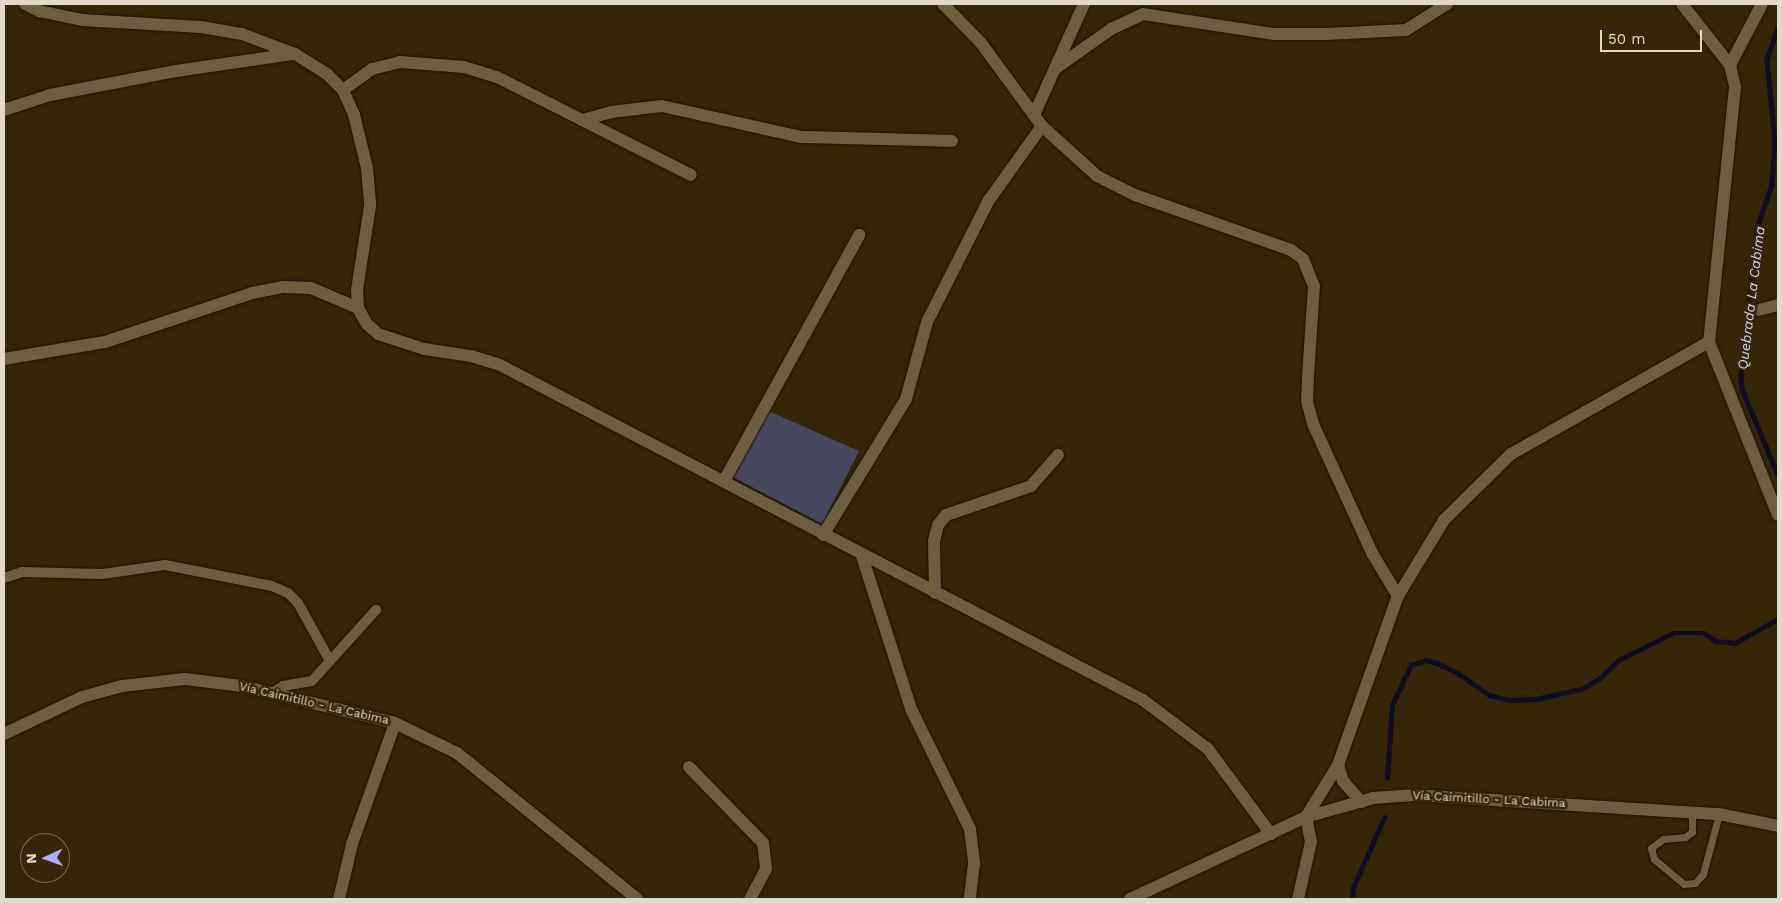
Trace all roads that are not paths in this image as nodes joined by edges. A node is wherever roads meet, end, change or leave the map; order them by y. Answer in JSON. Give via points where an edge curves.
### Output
{"nodes":[{"id":1,"x":25,"y":4,"type":"edge"},
{"id":2,"x":944,"y":4,"type":"edge"},
{"id":3,"x":1084,"y":4,"type":"edge"},
{"id":4,"x":1448,"y":4,"type":"edge"},
{"id":5,"x":1682,"y":4,"type":"edge"},
{"id":6,"x":1762,"y":4,"type":"edge"},
{"id":7,"x":295,"y":54,"type":"junction"},
{"id":8,"x":1730,"y":65,"type":"junction"},
{"id":9,"x":1056,"y":68,"type":"junction"},
{"id":10,"x":343,"y":90,"type":"junction"},
{"id":11,"x":4,"y":110,"type":"edge"},
{"id":12,"x":1034,"y":115,"type":"junction"},
{"id":13,"x":582,"y":120,"type":"junction"},
{"id":14,"x":1042,"y":126,"type":"junction"},
{"id":15,"x":952,"y":141,"type":"dead end"},
{"id":16,"x":691,"y":175,"type":"dead end"},
{"id":17,"x":859,"y":235,"type":"dead end"},
{"id":18,"x":1778,"y":305,"type":"edge"},
{"id":19,"x":358,"y":308,"type":"junction"},
{"id":20,"x":1759,"y":310,"type":"dead end"},
{"id":21,"x":1708,"y":342,"type":"junction"},
{"id":22,"x":4,"y":359,"type":"edge"},
{"id":23,"x":1058,"y":454,"type":"dead end"},
{"id":24,"x":724,"y":481,"type":"junction"},
{"id":25,"x":1778,"y":515,"type":"edge"},
{"id":26,"x":824,"y":535,"type":"junction"},
{"id":27,"x":862,"y":556,"type":"junction"},
{"id":28,"x":4,"y":578,"type":"edge"},
{"id":29,"x":935,"y":593,"type":"junction"},
{"id":30,"x":1398,"y":596,"type":"junction"},
{"id":31,"x":376,"y":610,"type":"dead end"},
{"id":32,"x":330,"y":661,"type":"junction"},
{"id":33,"x":274,"y":692,"type":"junction"},
{"id":34,"x":395,"y":723,"type":"junction"},
{"id":35,"x":4,"y":734,"type":"edge"},
{"id":36,"x":1338,"y":765,"type":"junction"},
{"id":37,"x":689,"y":766,"type":"dead end"},
{"id":38,"x":1367,"y":800,"type":"junction"},
{"id":39,"x":1692,"y":812,"type":"junction"},
{"id":40,"x":1719,"y":814,"type":"junction"},
{"id":41,"x":1306,"y":817,"type":"junction"},
{"id":42,"x":1778,"y":826,"type":"edge"},
{"id":43,"x":1271,"y":834,"type":"junction"},
{"id":44,"x":339,"y":899,"type":"edge"},
{"id":45,"x":636,"y":899,"type":"edge"},
{"id":46,"x":750,"y":899,"type":"edge"},
{"id":47,"x":970,"y":899,"type":"edge"},
{"id":48,"x":1130,"y":899,"type":"edge"},
{"id":49,"x":1298,"y":899,"type":"edge"}],
"edges":[{"from":1,"to":7,"type":"street","via":[[39,11],[82,20],[201,27],[242,34]]},
{"from":2,"to":12,"type":"street","via":[[981,43]]},
{"from":3,"to":9,"type":"street"},
{"from":4,"to":9,"type":"street","via":[[1406,30],[1326,34],[1274,34],[1143,14],[1111,29]]},
{"from":5,"to":8,"type":"street"},
{"from":6,"to":8,"type":"street"},
{"from":7,"to":10,"type":"street","via":[[327,74]]},
{"from":7,"to":11,"type":"street","via":[[176,70],[50,95]]},
{"from":8,"to":21,"type":"street","via":[[1735,104]]},
{"from":9,"to":12,"type":"street"},
{"from":10,"to":13,"type":"street","via":[[372,69],[400,62],[449,65],[497,78]]},
{"from":10,"to":19,"type":"street","via":[[354,115],[368,177],[370,206],[366,243],[358,268]]},
{"from":12,"to":14,"type":"street"},
{"from":13,"to":15,"type":"street","via":[[611,112],[662,106],[801,138]]},
{"from":13,"to":16,"type":"street"},
{"from":14,"to":26,"type":"street","via":[[989,200],[927,322],[906,399]]},
{"from":14,"to":30,"type":"street","via":[[1097,176],[1135,195],[1291,250],[1303,259],[1314,286],[1308,376],[1308,401],[1313,424],[1372,553]]},
{"from":17,"to":24,"type":"street"},
{"from":18,"to":20,"type":"street"},
{"from":19,"to":22,"type":"street","via":[[311,288],[283,286],[252,293],[105,342]]},
{"from":19,"to":24,"type":"street","via":[[367,324],[378,334],[424,349],[471,356],[500,365]]},
{"from":21,"to":25,"type":"street"},
{"from":21,"to":30,"type":"street","via":[[1512,454],[1444,520]]},
{"from":23,"to":29,"type":"street","via":[[1031,486],[946,515],[938,525],[934,541]]},
{"from":24,"to":26,"type":"street"},
{"from":26,"to":27,"type":"street"},
{"from":27,"to":29,"type":"street"},
{"from":27,"to":47,"type":"street","via":[[911,709],[970,829],[974,864]]},
{"from":28,"to":32,"type":"street","via":[[22,572],[103,574],[165,565],[272,586],[288,593],[298,604]]},
{"from":29,"to":43,"type":"street","via":[[1143,700],[1182,727],[1208,749]]},
{"from":30,"to":36,"type":"street"},
{"from":31,"to":32,"type":"street"},
{"from":32,"to":33,"type":"street","via":[[312,681],[283,686]]},
{"from":33,"to":34,"type":"street","name":"Vía Caimitillo - La Cabima"},
{"from":33,"to":35,"type":"street","name":"Vía Caimitillo - La Cabima","via":[[185,679],[122,686],[82,697]]},
{"from":34,"to":44,"type":"street","via":[[352,844]]},
{"from":34,"to":45,"type":"street","name":"Vía Caimitillo - La Cabima","via":[[457,753]]},
{"from":36,"to":38,"type":"street","via":[[1343,781]]},
{"from":36,"to":41,"type":"street"},
{"from":37,"to":46,"type":"street","via":[[763,843],[766,868]]},
{"from":38,"to":39,"type":"street","name":"Vía Caimitillo - La Cabima","via":[[1414,795]]},
{"from":38,"to":41,"type":"street","name":"Vía Caimitillo - La Cabima"},
{"from":39,"to":40,"type":"street","name":"Vía Caimitillo - La Cabima"},
{"from":39,"to":40,"type":"lane","via":[[1692,832],[1685,837],[1663,839],[1651,848],[1654,859],[1684,884],[1694,883],[1702,874]]},
{"from":40,"to":42,"type":"street","name":"Vía Caimitillo - La Cabima"},
{"from":41,"to":43,"type":"street","name":"Vía Caimitillo - La Cabima"},
{"from":41,"to":49,"type":"street","via":[[1311,842]]},
{"from":43,"to":48,"type":"street","name":"Vía Caimitillo - La Cabima"}]}
